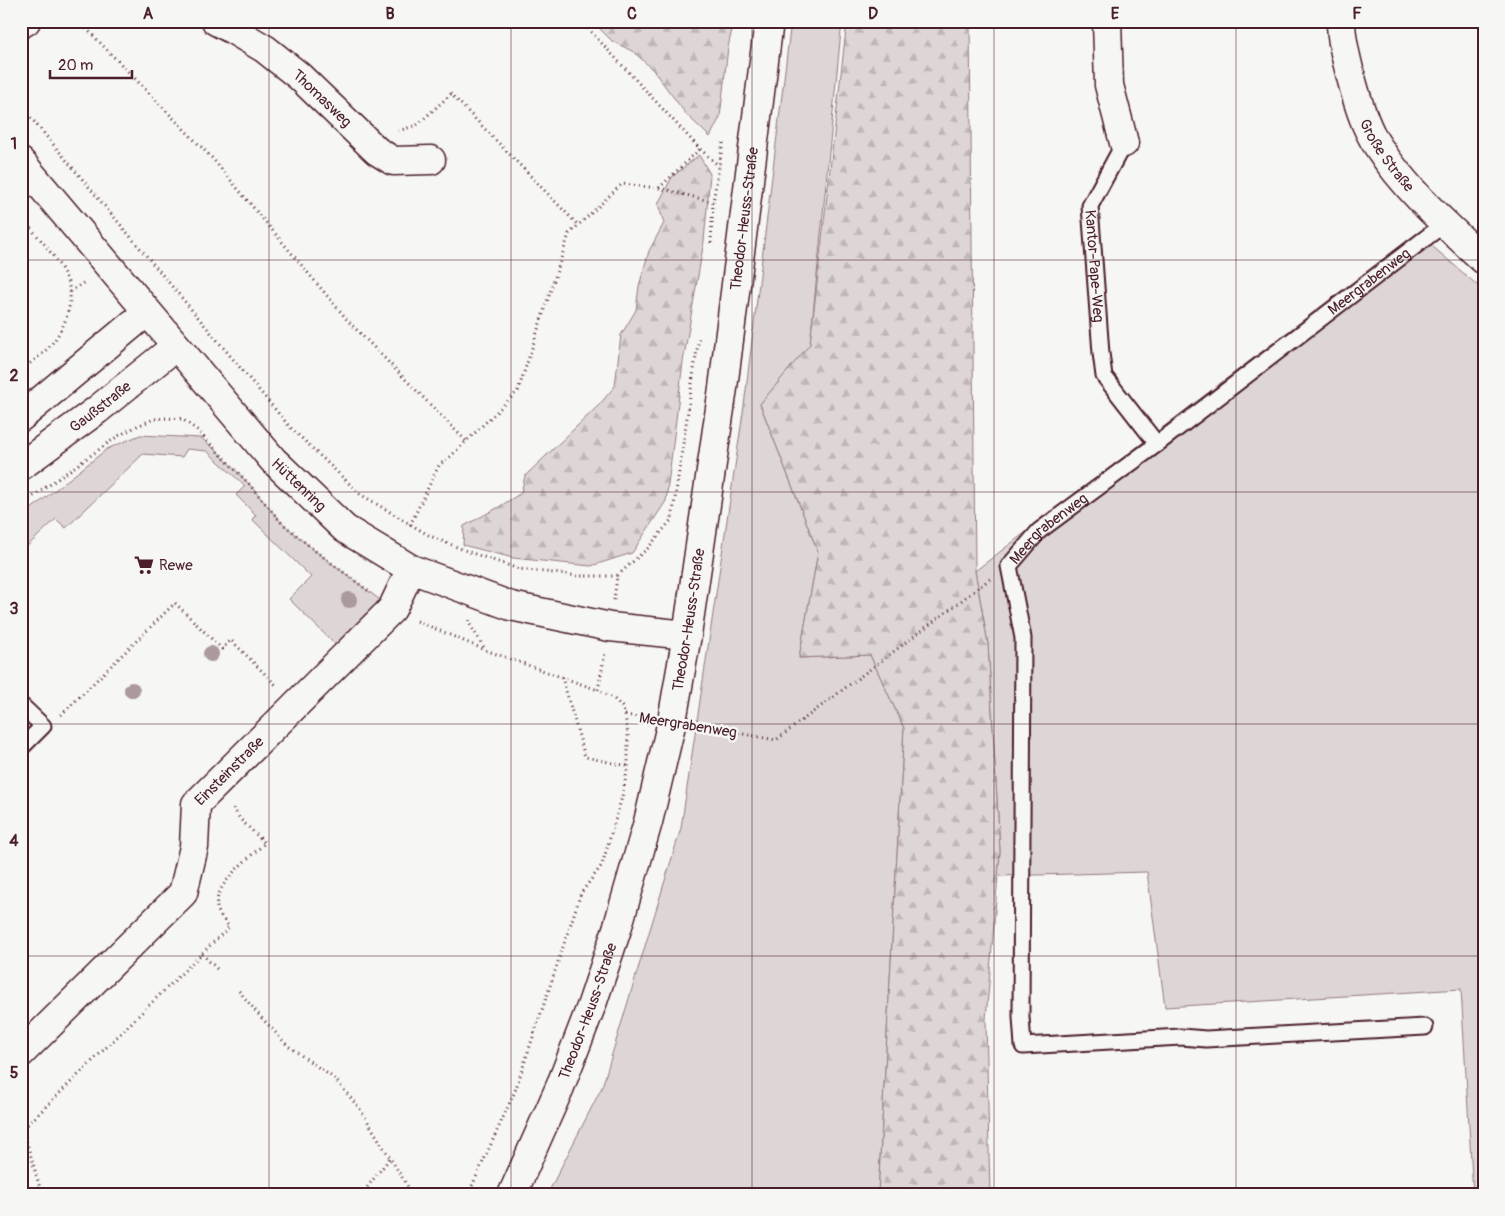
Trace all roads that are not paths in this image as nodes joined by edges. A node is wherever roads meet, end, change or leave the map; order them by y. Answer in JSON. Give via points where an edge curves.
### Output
{"nodes":[{"id":1,"x":26,"y":21,"type":"edge"},
{"id":2,"x":216,"y":21,"type":"edge"},
{"id":3,"x":769,"y":21,"type":"edge"},
{"id":4,"x":1107,"y":21,"type":"edge"},
{"id":5,"x":1342,"y":21,"type":"edge"},
{"id":6,"x":21,"y":24,"type":"edge"},
{"id":7,"x":1124,"y":143,"type":"joint"},
{"id":8,"x":431,"y":160,"type":"dead end"},
{"id":9,"x":21,"y":162,"type":"edge"},
{"id":10,"x":1444,"y":224,"type":"junction"},
{"id":11,"x":1484,"y":260,"type":"edge"},
{"id":12,"x":147,"y":312,"type":"junction"},
{"id":13,"x":176,"y":346,"type":"junction"},
{"id":14,"x":21,"y":417,"type":"edge"},
{"id":15,"x":1157,"y":444,"type":"junction"},
{"id":16,"x":21,"y":466,"type":"edge"},
{"id":17,"x":411,"y":569,"type":"junction"},
{"id":18,"x":687,"y":635,"type":"junction"},
{"id":19,"x":21,"y":705,"type":"edge"},
{"id":20,"x":21,"y":748,"type":"edge"},
{"id":21,"x":1425,"y":1027,"type":"dead end"},
{"id":22,"x":21,"y":1053,"type":"edge"},
{"id":23,"x":512,"y":1195,"type":"edge"}],
"edges":[{"from":1,"to":6,"type":"street"},
{"from":2,"to":8,"type":"street","name":"Thomasweg","via":[[265,50],[300,76],[377,151],[393,161]]},
{"from":3,"to":18,"type":"street","name":"Theodor-Heuss-Straße"},
{"from":4,"to":7,"type":"street","name":"Kantor-Pape-Weg","via":[[1109,85]]},
{"from":5,"to":10,"type":"street","name":"Große Straße","via":[[1348,69],[1377,145]]},
{"from":7,"to":15,"type":"lane","name":"Kantor-Pape-Weg","via":[[1090,206],[1101,353],[1104,376]]},
{"from":9,"to":12,"type":"street","name":"Hüttenring"},
{"from":10,"to":11,"type":"street","name":"Große Straße"},
{"from":10,"to":15,"type":"lane","name":"Meergrabenweg"},
{"from":12,"to":13,"type":"street","name":"Hüttenring"},
{"from":12,"to":14,"type":"street"},
{"from":13,"to":16,"type":"street","name":"Gaußstraße"},
{"from":13,"to":17,"type":"street","name":"Hüttenring","via":[[273,460],[345,529]]},
{"from":15,"to":21,"type":"lane","name":"Meergrabenweg","via":[[1039,532],[1009,566],[1023,638],[1023,1046]]},
{"from":17,"to":18,"type":"street","name":"Hüttenring","via":[[511,606],[610,627]]},
{"from":17,"to":22,"type":"street","name":"Einsteinstraße","via":[[392,608],[196,804],[194,847],[183,893]]},
{"from":18,"to":23,"type":"street","name":"Theodor-Heuss-Straße","via":[[672,721],[646,831],[617,930],[560,1087]]},
{"from":19,"to":20,"type":"lane","via":[[43,726]]}]}
